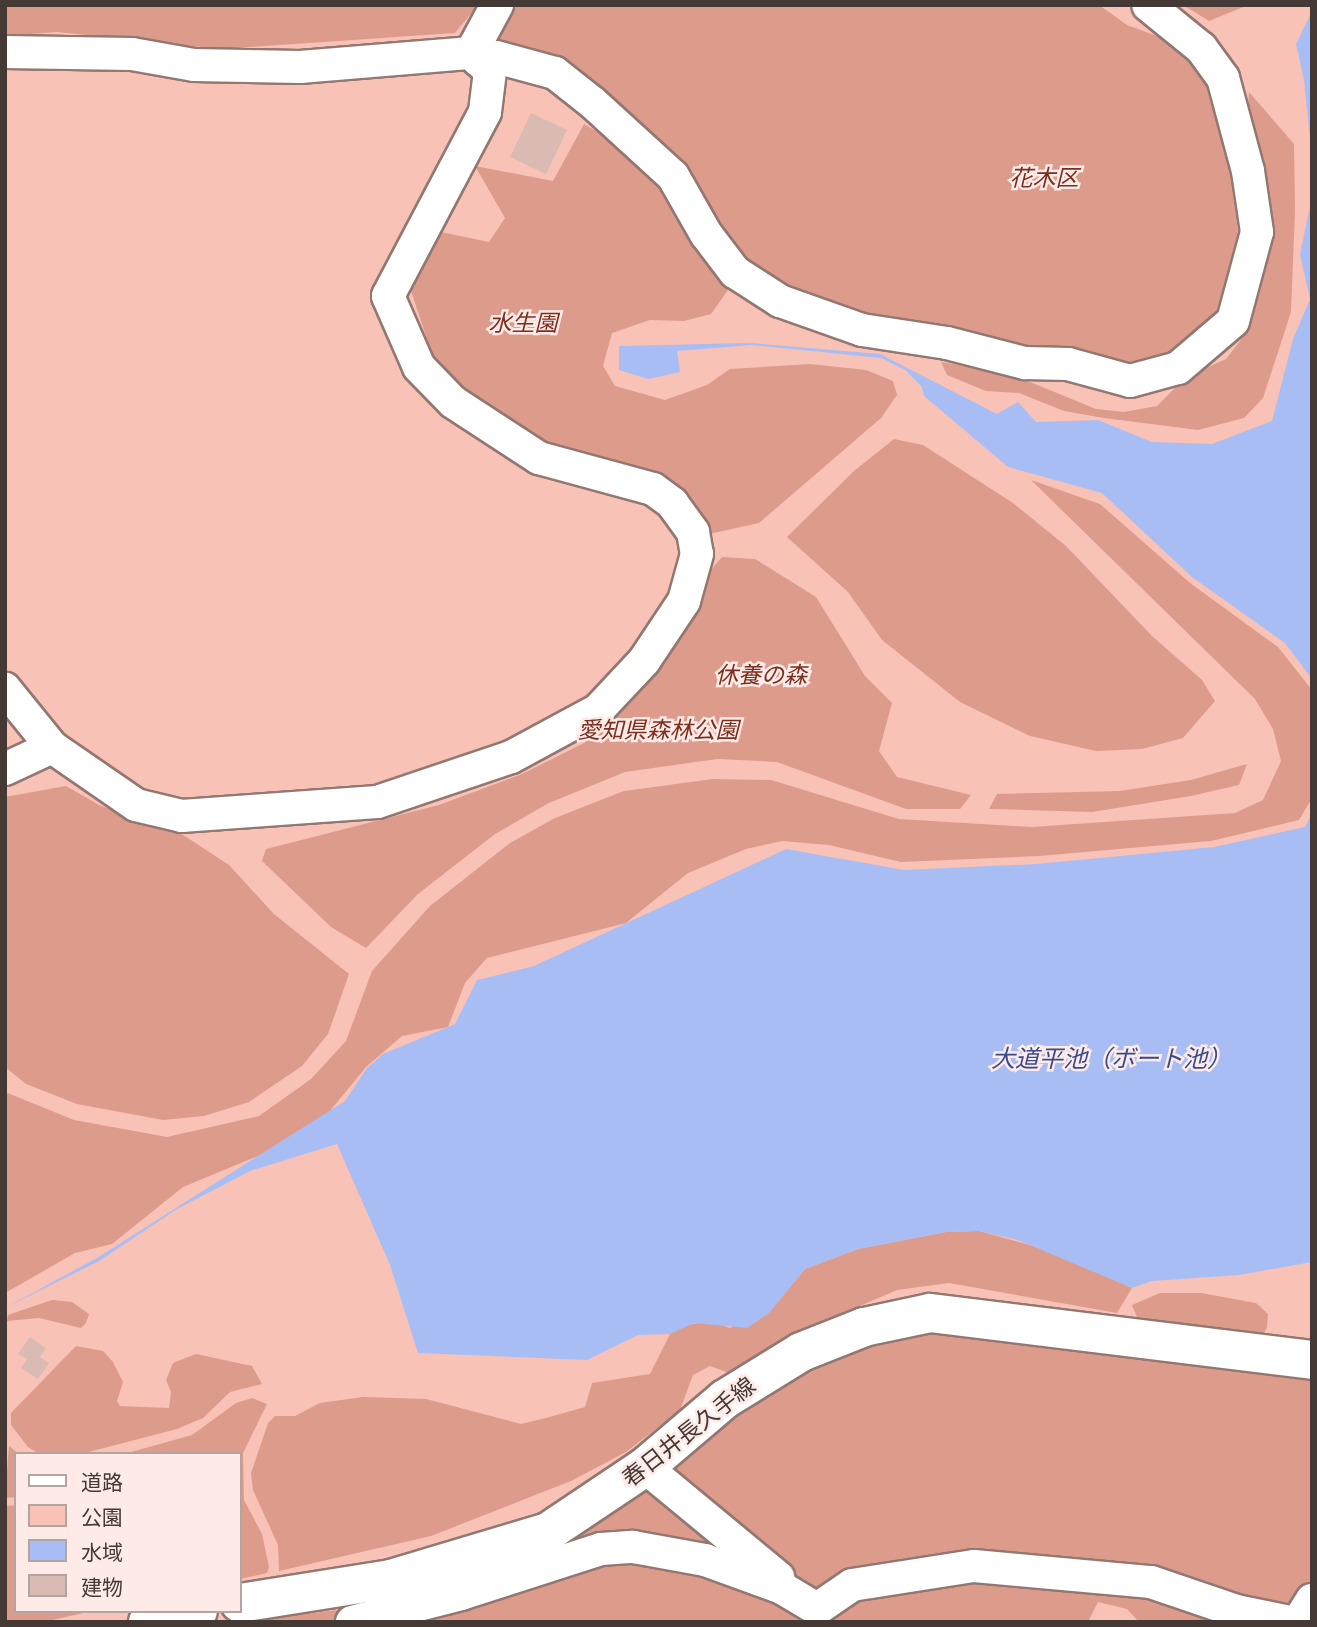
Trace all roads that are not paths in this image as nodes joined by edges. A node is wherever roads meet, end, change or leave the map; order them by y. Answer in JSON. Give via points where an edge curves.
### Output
{"nodes":[{"id":1,"x":497,"y":5,"type":"edge"},
{"id":2,"x":1148,"y":5,"type":"edge"},
{"id":3,"x":5,"y":52,"type":"edge"},
{"id":4,"x":475,"y":56,"type":"junction"},
{"id":5,"x":5,"y":688,"type":"edge"},
{"id":6,"x":52,"y":747,"type":"junction"},
{"id":7,"x":5,"y":769,"type":"edge"},
{"id":8,"x":1312,"y":1360,"type":"edge"},
{"id":9,"x":646,"y":1466,"type":"junction"},
{"id":10,"x":1312,"y":1601,"type":"edge"},
{"id":11,"x":242,"y":1603,"type":"edge"},
{"id":12,"x":817,"y":1609,"type":"junction"},
{"id":13,"x":189,"y":1613,"type":"edge"},
{"id":14,"x":148,"y":1622,"type":"edge"},
{"id":15,"x":352,"y":1622,"type":"edge"},
{"id":16,"x":1290,"y":1622,"type":"edge"},
{"id":17,"x":1298,"y":1622,"type":"edge"}],
"edges":[{"from":1,"to":4,"type":"lane"},
{"from":2,"to":4,"type":"lane","via":[[1201,48],[1223,78],[1248,171],[1256,232],[1233,321],[1178,368],[1130,382],[1068,364],[1025,363],[947,343],[862,330],[780,301],[735,272],[673,176],[593,103],[555,73]]},
{"from":3,"to":4,"type":"lane","via":[[132,54],[194,65],[300,67]]},
{"from":4,"to":6,"type":"lane","via":[[490,71],[485,112],[388,296],[419,367],[453,402],[539,458],[653,489],[672,503],[693,532],[697,554],[684,601],[644,661],[598,710],[511,757],[377,802],[182,816],[136,805]]},
{"from":5,"to":6,"type":"lane"},
{"from":6,"to":7,"type":"lane"},
{"from":8,"to":9,"type":"main road","name":"春日井長久手線","via":[[930,1313],[864,1327],[802,1352],[725,1399]]},
{"from":9,"to":11,"type":"main road","name":"春日井長久手線","via":[[548,1532],[391,1579]]},
{"from":9,"to":12,"type":"lane"},
{"from":10,"to":17,"type":"lane"},
{"from":12,"to":15,"type":"lane","via":[[782,1588],[705,1560],[633,1547],[601,1549]]},
{"from":12,"to":16,"type":"lane","via":[[852,1585],[974,1566],[1152,1582],[1236,1611]]},
{"from":13,"to":14,"type":"main road"}]}
